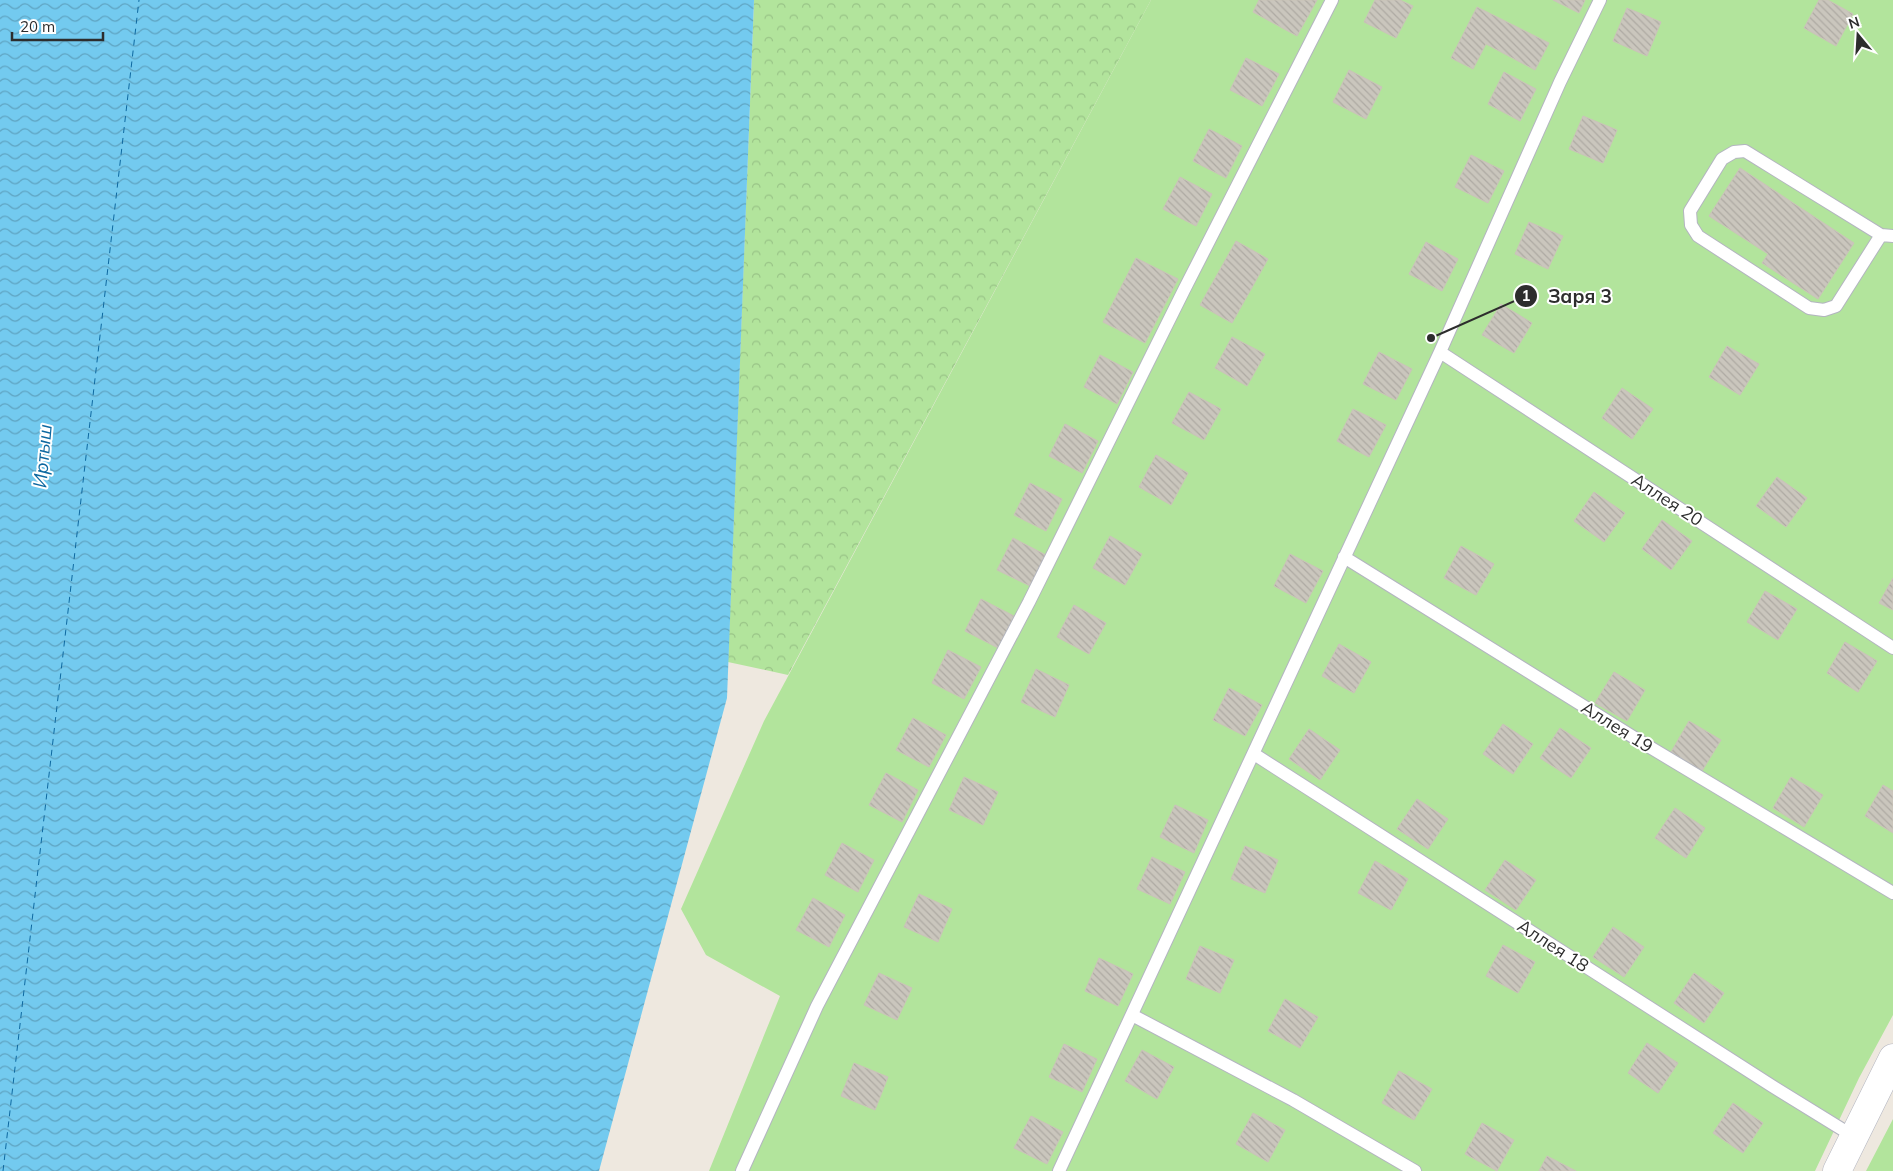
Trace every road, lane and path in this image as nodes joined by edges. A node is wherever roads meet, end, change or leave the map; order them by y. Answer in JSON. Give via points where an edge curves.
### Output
{"nodes":[{"id":1,"x":1332,"y":0,"type":"edge"},
{"id":2,"x":1600,"y":0,"type":"edge"},
{"id":3,"x":1887,"y":235,"type":"edge"},
{"id":4,"x":1440,"y":352,"type":"junction"},
{"id":5,"x":1344,"y":557,"type":"junction"},
{"id":6,"x":1893,"y":648,"type":"edge"},
{"id":7,"x":1254,"y":754,"type":"junction"},
{"id":8,"x":1893,"y":893,"type":"edge"},
{"id":9,"x":1132,"y":1015,"type":"junction"},
{"id":10,"x":1893,"y":1058,"type":"edge"},
{"id":11,"x":1853,"y":1136,"type":"junction"},
{"id":12,"x":742,"y":1171,"type":"edge"},
{"id":13,"x":1059,"y":1171,"type":"edge"},
{"id":14,"x":1415,"y":1171,"type":"edge"},
{"id":15,"x":1837,"y":1171,"type":"edge"}],
"edges":[{"from":1,"to":12,"type":"lane","via":[[1029,602],[817,1006]]},
{"from":2,"to":4,"type":"lane"},
{"from":3,"to":3,"type":"lane","via":[[1745,151],[1734,152],[1722,159],[1690,211],[1691,225],[1698,236],[1809,308],[1824,310],[1836,306]]},
{"from":4,"to":5,"type":"lane"},
{"from":4,"to":6,"type":"lane","name":"Аллея 20"},
{"from":5,"to":7,"type":"lane"},
{"from":5,"to":8,"type":"lane","name":"Аллея 19","via":[[1638,740]]},
{"from":7,"to":9,"type":"lane"},
{"from":7,"to":11,"type":"lane","name":"Аллея 18"},
{"from":9,"to":13,"type":"lane"},
{"from":9,"to":14,"type":"lane","via":[[1293,1100]]},
{"from":10,"to":11,"type":"street"},
{"from":11,"to":15,"type":"street"}]}
